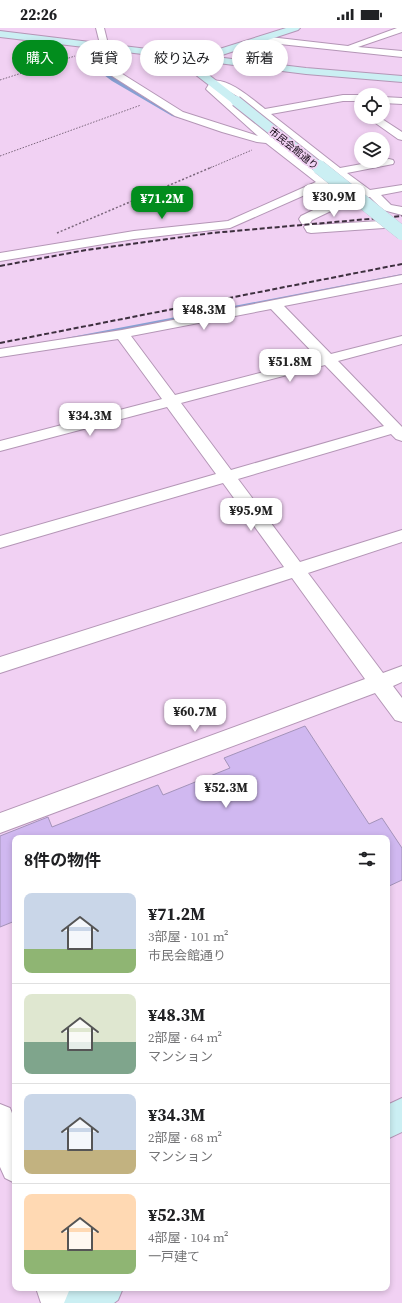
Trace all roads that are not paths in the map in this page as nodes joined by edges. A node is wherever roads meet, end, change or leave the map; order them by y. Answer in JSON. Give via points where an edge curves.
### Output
{"nodes":[{"id":1,"x":100,"y":28,"type":"edge"},
{"id":2,"x":295,"y":28,"type":"edge"},
{"id":3,"x":402,"y":29,"type":"edge"},
{"id":4,"x":0,"y":30,"type":"edge"},
{"id":5,"x":0,"y":34,"type":"edge"},
{"id":6,"x":261,"y":39,"type":"junction"},
{"id":7,"x":102,"y":40,"type":"edge"},
{"id":8,"x":258,"y":40,"type":"edge"},
{"id":9,"x":76,"y":42,"type":"edge"},
{"id":10,"x":76,"y":43,"type":"edge"},
{"id":11,"x":298,"y":43,"type":"junction"},
{"id":12,"x":402,"y":47,"type":"edge"},
{"id":13,"x":346,"y":48,"type":"junction"},
{"id":14,"x":288,"y":51,"type":"edge"},
{"id":15,"x":386,"y":52,"type":"junction"},
{"id":16,"x":402,"y":54,"type":"edge"},
{"id":17,"x":224,"y":60,"type":"edge"},
{"id":18,"x":118,"y":76,"type":"edge"},
{"id":19,"x":204,"y":76,"type":"edge"},
{"id":20,"x":402,"y":79,"type":"edge"},
{"id":21,"x":214,"y":83,"type":"junction"},
{"id":22,"x":343,"y":98,"type":"junction"},
{"id":23,"x":354,"y":98,"type":"edge"},
{"id":24,"x":390,"y":100,"type":"edge"},
{"id":25,"x":402,"y":101,"type":"edge"},
{"id":26,"x":354,"y":105,"type":"edge"},
{"id":27,"x":263,"y":112,"type":"junction"},
{"id":28,"x":382,"y":124,"type":"edge"},
{"id":29,"x":402,"y":137,"type":"edge"},
{"id":30,"x":271,"y":141,"type":"junction"},
{"id":31,"x":358,"y":168,"type":"edge"},
{"id":32,"x":338,"y":172,"type":"junction"},
{"id":33,"x":325,"y":182,"type":"junction"},
{"id":34,"x":402,"y":188,"type":"edge"},
{"id":35,"x":370,"y":194,"type":"junction"},
{"id":36,"x":346,"y":199,"type":"junction"},
{"id":37,"x":402,"y":211,"type":"edge"},
{"id":38,"x":380,"y":225,"type":"dead end"},
{"id":39,"x":402,"y":234,"type":"edge"},
{"id":40,"x":0,"y":257,"type":"edge"},
{"id":41,"x":402,"y":279,"type":"edge"},
{"id":42,"x":274,"y":304,"type":"junction"},
{"id":43,"x":122,"y":334,"type":"junction"},
{"id":44,"x":402,"y":340,"type":"edge"},
{"id":45,"x":0,"y":353,"type":"edge"},
{"id":46,"x":327,"y":359,"type":"junction"},
{"id":47,"x":172,"y":402,"type":"junction"},
{"id":48,"x":398,"y":432,"type":"edge"},
{"id":49,"x":0,"y":446,"type":"edge"},
{"id":50,"x":228,"y":477,"type":"junction"},
{"id":51,"x":402,"y":536,"type":"edge"},
{"id":52,"x":0,"y":542,"type":"edge"},
{"id":53,"x":296,"y":569,"type":"junction"},
{"id":54,"x":0,"y":664,"type":"edge"},
{"id":55,"x":402,"y":674,"type":"edge"},
{"id":56,"x":379,"y":682,"type":"junction"},
{"id":57,"x":402,"y":714,"type":"edge"},
{"id":58,"x":0,"y":823,"type":"edge"},
{"id":59,"x":402,"y":1114,"type":"edge"},
{"id":60,"x":0,"y":1118,"type":"edge"},
{"id":61,"x":390,"y":1121,"type":"edge"},
{"id":62,"x":12,"y":1158,"type":"edge"},
{"id":63,"x":53,"y":1291,"type":"edge"},
{"id":64,"x":101,"y":1291,"type":"edge"},
{"id":65,"x":57,"y":1303,"type":"edge"},
{"id":66,"x":81,"y":1303,"type":"edge"}],
"edges":[{"from":1,"to":7,"type":"street"},
{"from":2,"to":6,"type":"street"},
{"from":3,"to":13,"type":"street"},
{"from":4,"to":9,"type":"street"},
{"from":5,"to":10,"type":"street"},
{"from":6,"to":8,"type":"street"},
{"from":6,"to":11,"type":"street"},
{"from":11,"to":13,"type":"street"},
{"from":11,"to":14,"type":"street","via":[[291,51]]},
{"from":12,"to":15,"type":"street"},
{"from":13,"to":15,"type":"street"},
{"from":15,"to":16,"type":"street"},
{"from":17,"to":20,"type":"street","via":[[306,71]]},
{"from":18,"to":30,"type":"street","via":[[179,114],[226,130]]},
{"from":19,"to":21,"type":"street","name":"市民会館通り"},
{"from":21,"to":27,"type":"street","via":[[228,87]]},
{"from":21,"to":30,"type":"street","via":[[211,90]]},
{"from":21,"to":39,"type":"street","name":"市民会館通り","bridge":true},
{"from":22,"to":23,"type":"street"},
{"from":22,"to":26,"type":"street"},
{"from":22,"to":27,"type":"street"},
{"from":24,"to":25,"type":"street"},
{"from":27,"to":32,"type":"street"},
{"from":28,"to":29,"type":"street"},
{"from":30,"to":33,"type":"street"},
{"from":31,"to":32,"type":"street"},
{"from":32,"to":35,"type":"street"},
{"from":33,"to":36,"type":"street"},
{"from":33,"to":40,"type":"street","via":[[230,224],[134,235]]},
{"from":34,"to":35,"type":"street"},
{"from":35,"to":36,"type":"street"},
{"from":35,"to":37,"type":"street","via":[[387,208]]},
{"from":36,"to":38,"type":"street","via":[[305,219],[311,229]]},
{"from":41,"to":42,"type":"street"},
{"from":42,"to":43,"type":"street"},
{"from":42,"to":46,"type":"street"},
{"from":43,"to":45,"type":"street"},
{"from":43,"to":47,"type":"street"},
{"from":44,"to":46,"type":"street"},
{"from":46,"to":47,"type":"street"},
{"from":46,"to":48,"type":"street"},
{"from":47,"to":49,"type":"street"},
{"from":47,"to":50,"type":"street"},
{"from":48,"to":50,"type":"street"},
{"from":50,"to":52,"type":"street"},
{"from":50,"to":53,"type":"street"},
{"from":51,"to":53,"type":"street"},
{"from":53,"to":54,"type":"street"},
{"from":53,"to":56,"type":"street"},
{"from":55,"to":56,"type":"street"},
{"from":56,"to":57,"type":"street"},
{"from":56,"to":58,"type":"street"},
{"from":59,"to":61,"type":"street"},
{"from":60,"to":62,"type":"street"},
{"from":63,"to":65,"type":"street"},
{"from":64,"to":66,"type":"street"}]}
